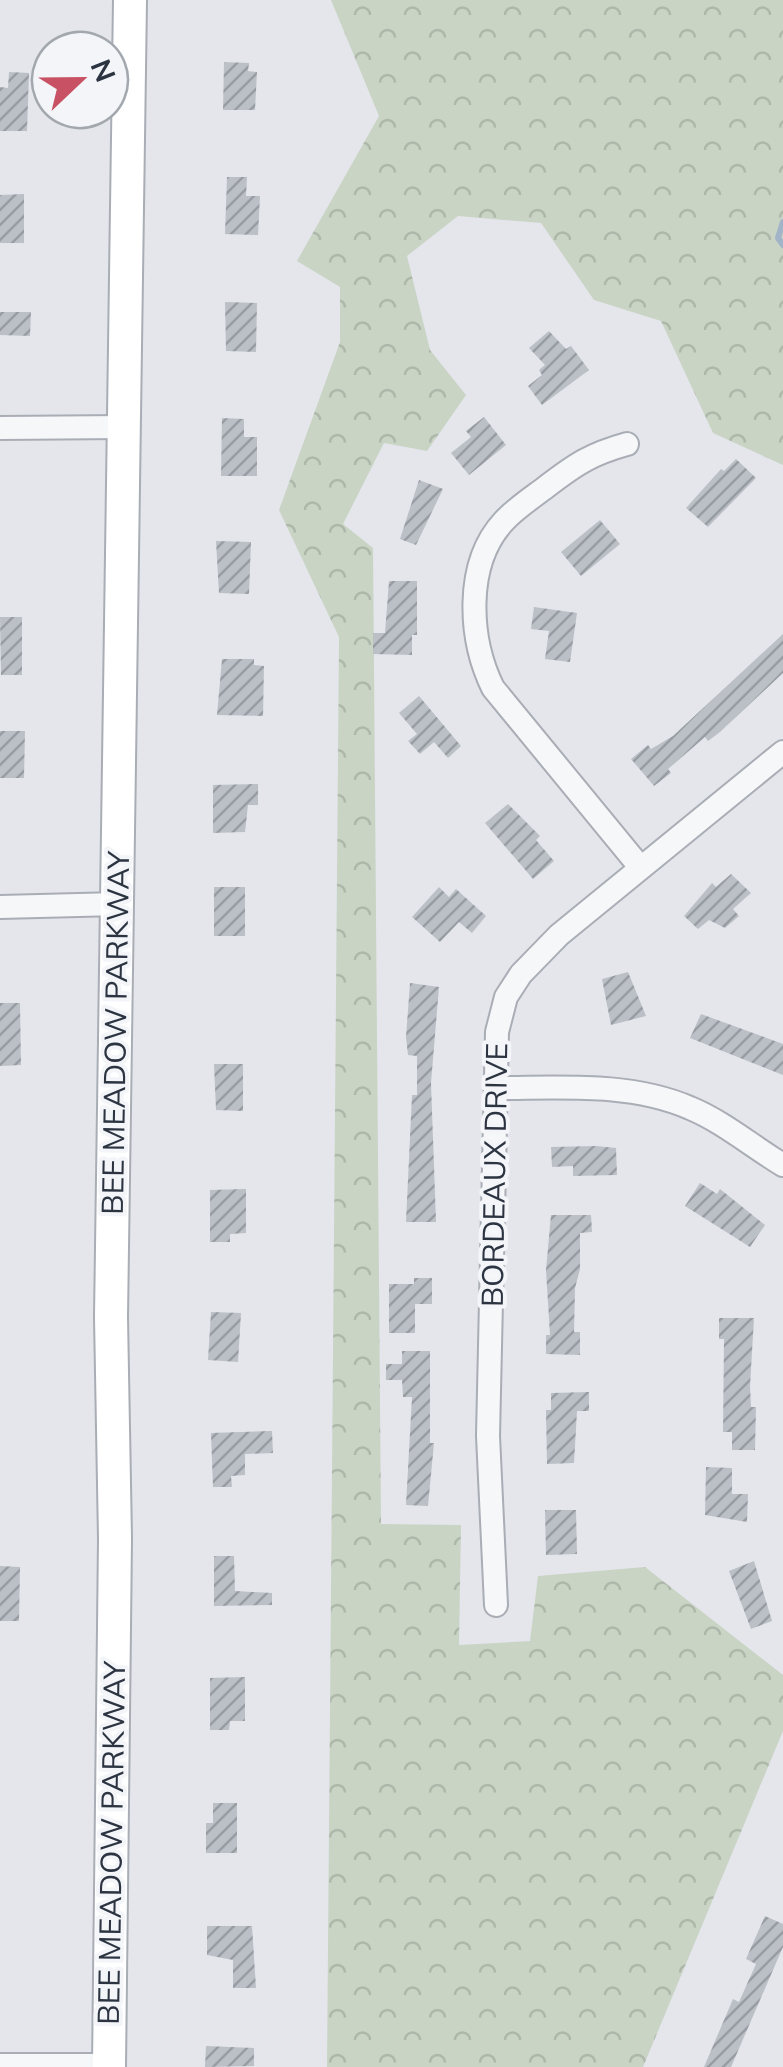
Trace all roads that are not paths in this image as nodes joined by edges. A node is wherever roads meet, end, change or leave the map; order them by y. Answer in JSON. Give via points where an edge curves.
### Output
{"nodes":[{"id":1,"x":130,"y":0,"type":"edge"},
{"id":2,"x":0,"y":428,"type":"edge"},
{"id":3,"x":124,"y":428,"type":"junction"},
{"id":4,"x":626,"y":444,"type":"dead end"},
{"id":5,"x":783,"y":752,"type":"edge"},
{"id":6,"x":640,"y":867,"type":"junction"},
{"id":7,"x":118,"y":904,"type":"junction"},
{"id":8,"x":0,"y":907,"type":"edge"},
{"id":9,"x":497,"y":1088,"type":"junction"},
{"id":10,"x":783,"y":1165,"type":"edge"},
{"id":11,"x":496,"y":1605,"type":"dead end"},
{"id":12,"x":0,"y":2065,"type":"edge"},
{"id":13,"x":109,"y":2066,"type":"edge"}],
"edges":[{"from":1,"to":3,"type":"street","name":"BEE MEADOW PARKWAY"},
{"from":2,"to":3,"type":"street"},
{"from":3,"to":7,"type":"street","name":"BEE MEADOW PARKWAY"},
{"from":4,"to":6,"type":"street","via":[[588,454],[504,521],[484,550],[474,627],[479,660],[493,688]]},
{"from":5,"to":6,"type":"street","name":"BORDEAUX DRIVE"},
{"from":6,"to":9,"type":"street","name":"BORDEAUX DRIVE","via":[[559,935],[506,997]]},
{"from":7,"to":8,"type":"street"},
{"from":7,"to":13,"type":"street","name":"BEE MEADOW PARKWAY"},
{"from":9,"to":10,"type":"street","via":[[648,1095],[692,1108]]},
{"from":9,"to":11,"type":"street","name":"BORDEAUX DRIVE","via":[[488,1436]]},
{"from":12,"to":13,"type":"street"}]}
